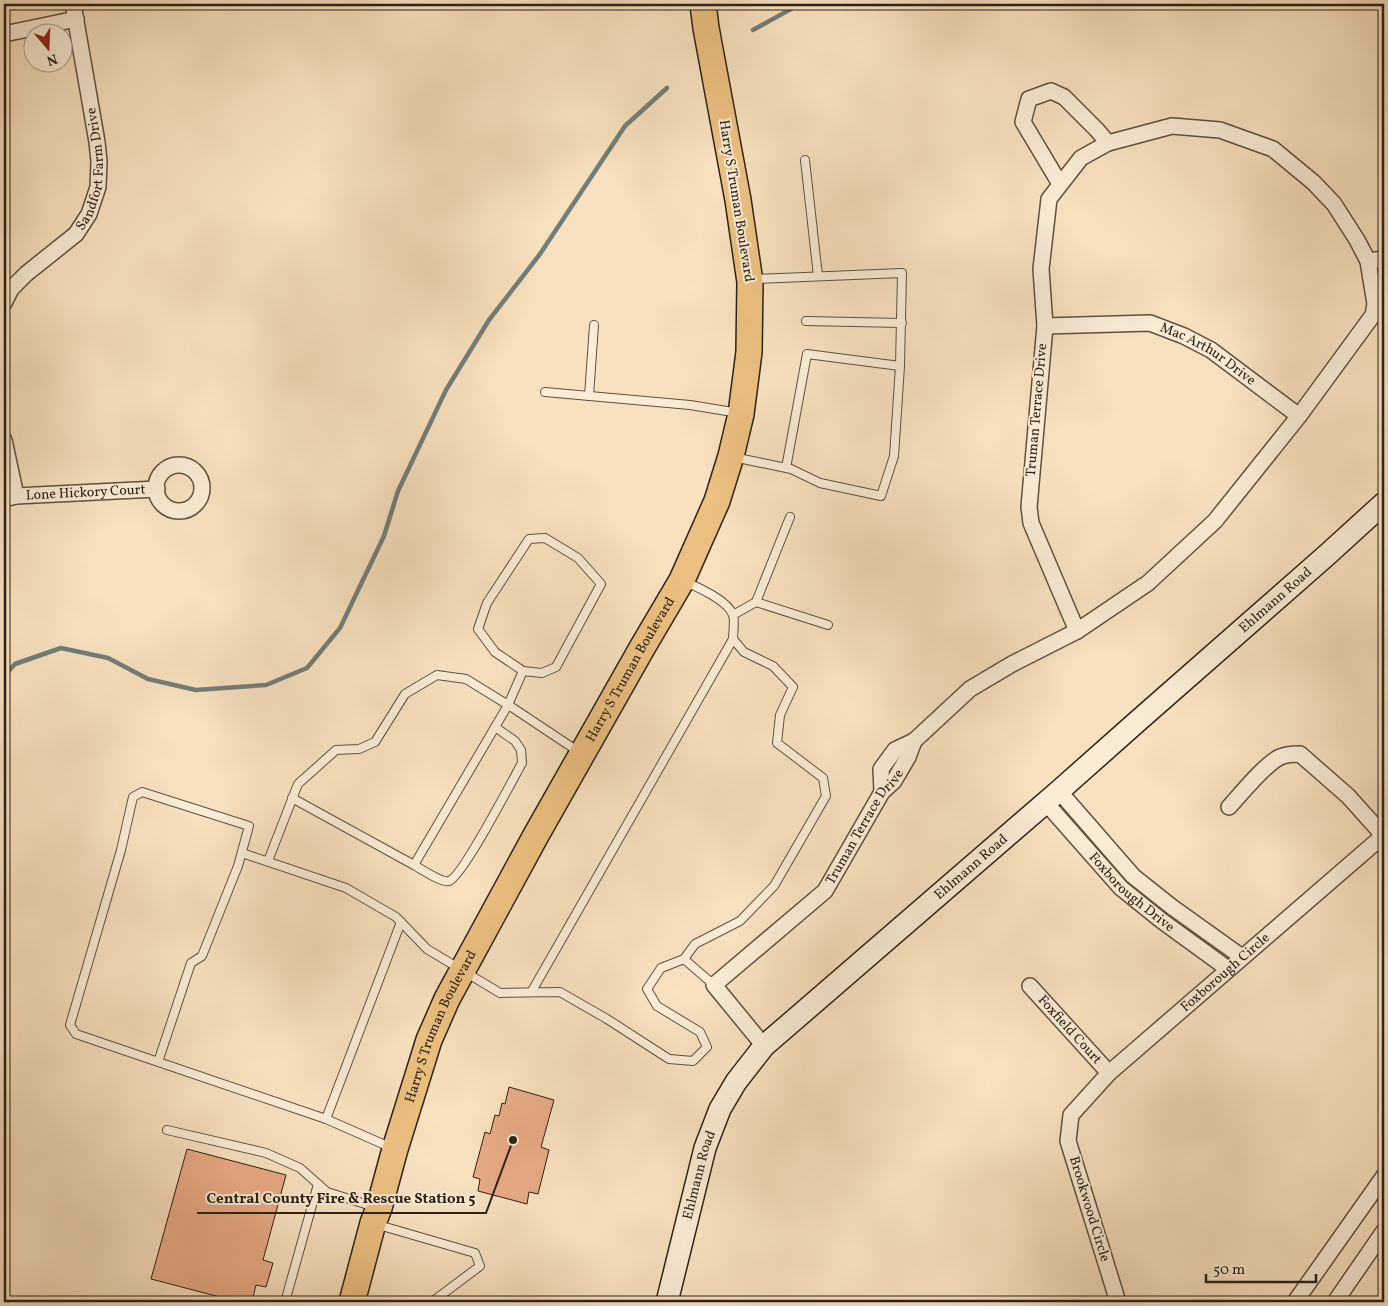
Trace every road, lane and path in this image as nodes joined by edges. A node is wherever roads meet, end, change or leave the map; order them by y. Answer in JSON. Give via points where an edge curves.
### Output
{"nodes":[{"id":1,"x":73,"y":4,"type":"edge"},
{"id":2,"x":703,"y":4,"type":"edge"},
{"id":3,"x":76,"y":19,"type":"junction"},
{"id":4,"x":4,"y":34,"type":"edge"},
{"id":5,"x":1108,"y":143,"type":"junction"},
{"id":6,"x":805,"y":160,"type":"dead end"},
{"id":7,"x":1060,"y":184,"type":"junction"},
{"id":8,"x":1384,"y":259,"type":"edge"},
{"id":9,"x":1368,"y":262,"type":"junction"},
{"id":10,"x":818,"y":276,"type":"junction"},
{"id":11,"x":749,"y":279,"type":"junction"},
{"id":12,"x":4,"y":302,"type":"edge"},
{"id":13,"x":1380,"y":303,"type":"edge"},
{"id":14,"x":806,"y":321,"type":"dead end"},
{"id":15,"x":902,"y":322,"type":"junction"},
{"id":16,"x":594,"y":325,"type":"dead end"},
{"id":17,"x":1045,"y":326,"type":"junction"},
{"id":18,"x":900,"y":366,"type":"junction"},
{"id":19,"x":545,"y":392,"type":"dead end"},
{"id":20,"x":589,"y":396,"type":"junction"},
{"id":21,"x":740,"y":414,"type":"junction"},
{"id":22,"x":1300,"y":416,"type":"junction"},
{"id":23,"x":4,"y":440,"type":"edge"},
{"id":24,"x":731,"y":456,"type":"junction"},
{"id":25,"x":786,"y":468,"type":"junction"},
{"id":26,"x":157,"y":488,"type":"dead end"},
{"id":27,"x":10,"y":497,"type":"edge"},
{"id":28,"x":1384,"y":503,"type":"edge"},
{"id":29,"x":790,"y":517,"type":"dead end"},
{"id":30,"x":682,"y":580,"type":"junction"},
{"id":31,"x":756,"y":602,"type":"junction"},
{"id":32,"x":733,"y":615,"type":"junction"},
{"id":33,"x":828,"y":626,"type":"dead end"},
{"id":34,"x":1077,"y":631,"type":"junction"},
{"id":35,"x":733,"y":639,"type":"junction"},
{"id":36,"x":523,"y":671,"type":"junction"},
{"id":37,"x":508,"y":705,"type":"junction"},
{"id":38,"x":495,"y":727,"type":"junction"},
{"id":39,"x":581,"y":754,"type":"junction"},
{"id":40,"x":1053,"y":797,"type":"junction"},
{"id":41,"x":292,"y":798,"type":"junction"},
{"id":42,"x":1229,"y":807,"type":"dead end"},
{"id":43,"x":1384,"y":835,"type":"edge"},
{"id":44,"x":242,"y":853,"type":"junction"},
{"id":45,"x":268,"y":862,"type":"junction"},
{"id":46,"x":414,"y":865,"type":"junction"},
{"id":47,"x":401,"y":922,"type":"junction"},
{"id":48,"x":1242,"y":957,"type":"junction"},
{"id":49,"x":684,"y":959,"type":"junction"},
{"id":50,"x":1228,"y":969,"type":"junction"},
{"id":51,"x":463,"y":970,"type":"junction"},
{"id":52,"x":714,"y":985,"type":"junction"},
{"id":53,"x":1030,"y":986,"type":"dead end"},
{"id":54,"x":532,"y":991,"type":"junction"},
{"id":55,"x":764,"y":1046,"type":"junction"},
{"id":56,"x":158,"y":1062,"type":"junction"},
{"id":57,"x":1109,"y":1073,"type":"junction"},
{"id":58,"x":1071,"y":1115,"type":"joint"},
{"id":59,"x":326,"y":1120,"type":"junction"},
{"id":60,"x":167,"y":1130,"type":"dead end"},
{"id":61,"x":395,"y":1149,"type":"junction"},
{"id":62,"x":1384,"y":1176,"type":"edge"},
{"id":63,"x":318,"y":1184,"type":"junction"},
{"id":64,"x":377,"y":1216,"type":"junction"},
{"id":65,"x":1384,"y":1230,"type":"edge"},
{"id":66,"x":285,"y":1302,"type":"edge"},
{"id":67,"x":352,"y":1302,"type":"edge"},
{"id":68,"x":432,"y":1302,"type":"edge"},
{"id":69,"x":667,"y":1302,"type":"edge"},
{"id":70,"x":1118,"y":1302,"type":"edge"},
{"id":71,"x":1295,"y":1302,"type":"edge"},
{"id":72,"x":1335,"y":1302,"type":"edge"}],
"edges":[{"from":1,"to":3,"type":"street","name":"Sandfort Farm Drive"},
{"from":2,"to":11,"type":"main road","name":"Harry S Truman Boulevard"},
{"from":3,"to":4,"type":"street"},
{"from":3,"to":12,"type":"street","name":"Sandfort Farm Drive","via":[[97,142],[98,187],[89,214],[76,234],[26,274],[11,289]]},
{"from":5,"to":7,"type":"street","name":"Truman Terrace Drive","via":[[1080,158]]},
{"from":5,"to":7,"type":"street","via":[[1064,97],[1051,91],[1029,99],[1023,122]]},
{"from":5,"to":9,"type":"street","name":"Truman Terrace Drive","via":[[1172,126],[1220,130],[1273,149],[1334,204]]},
{"from":6,"to":10,"type":"lane"},
{"from":7,"to":17,"type":"street","name":"Truman Terrace Drive","via":[[1049,199],[1041,269]]},
{"from":8,"to":9,"type":"street"},
{"from":9,"to":13,"type":"street","name":"Truman Terrace Drive"},
{"from":10,"to":11,"type":"lane"},
{"from":10,"to":15,"type":"lane","via":[[902,273]]},
{"from":11,"to":21,"type":"main road","name":"Harry S Truman Boulevard","via":[[749,352]]},
{"from":13,"to":22,"type":"street","name":"Truman Terrace Drive"},
{"from":14,"to":15,"type":"lane"},
{"from":15,"to":18,"type":"lane"},
{"from":16,"to":20,"type":"lane"},
{"from":17,"to":22,"type":"street","name":"Mac Arthur Drive","via":[[1150,323],[1211,350]]},
{"from":17,"to":34,"type":"street","name":"Truman Terrace Drive","via":[[1029,507],[1031,523]]},
{"from":18,"to":25,"type":"lane","via":[[807,354]]},
{"from":18,"to":25,"type":"lane","via":[[894,456],[881,496],[820,482]]},
{"from":19,"to":20,"type":"lane"},
{"from":20,"to":21,"type":"lane","via":[[690,405]]},
{"from":21,"to":24,"type":"main road","name":"Harry S Truman Boulevard"},
{"from":22,"to":34,"type":"street","name":"Truman Terrace Drive","via":[[1215,521],[1148,583]]},
{"from":23,"to":27,"type":"street"},
{"from":24,"to":25,"type":"lane"},
{"from":24,"to":30,"type":"main road","name":"Harry S Truman Boulevard","via":[[717,501]]},
{"from":26,"to":27,"type":"street","name":"Lone Hickory Court"},
{"from":28,"to":40,"type":"street","name":"Ehlmann Road"},
{"from":29,"to":31,"type":"lane"},
{"from":30,"to":32,"type":"lane","via":[[712,595]]},
{"from":30,"to":39,"type":"main road","name":"Harry S Truman Boulevard"},
{"from":31,"to":32,"type":"lane"},
{"from":31,"to":33,"type":"lane"},
{"from":32,"to":35,"type":"lane"},
{"from":34,"to":52,"type":"street","name":"Truman Terrace Drive","via":[[970,689],[914,742],[894,781],[882,792],[825,891]]},
{"from":35,"to":49,"type":"lane","via":[[744,652],[773,666],[794,687],[780,715],[777,743],[823,778],[826,796],[774,886],[740,921],[695,944]]},
{"from":35,"to":54,"type":"lane"},
{"from":36,"to":36,"type":"lane","via":[[542,673],[556,667],[601,584],[578,558],[545,538],[529,539],[487,603],[478,628],[495,652]]},
{"from":36,"to":37,"type":"lane"},
{"from":37,"to":38,"type":"lane"},
{"from":37,"to":39,"type":"lane"},
{"from":37,"to":41,"type":"lane","via":[[466,679],[437,675],[405,694],[375,742],[359,749],[336,750],[298,784]]},
{"from":38,"to":46,"type":"lane"},
{"from":38,"to":46,"type":"lane","via":[[515,741],[521,750],[522,763],[470,855],[450,881],[443,881]]},
{"from":39,"to":51,"type":"main road","name":"Harry S Truman Boulevard"},
{"from":40,"to":48,"type":"street","name":"Foxborough Drive","via":[[1133,876]]},
{"from":40,"to":50,"type":"street","name":"Foxborough Drive","via":[[1121,888]]},
{"from":40,"to":55,"type":"street","name":"Ehlmann Road"},
{"from":41,"to":45,"type":"lane"},
{"from":41,"to":46,"type":"lane"},
{"from":42,"to":43,"type":"street","via":[[1265,768],[1280,757],[1300,754],[1348,796]]},
{"from":43,"to":48,"type":"street","name":"Foxborough Circle"},
{"from":44,"to":45,"type":"lane"},
{"from":44,"to":56,"type":"lane","via":[[202,956],[191,963]]},
{"from":44,"to":56,"type":"lane","via":[[249,826],[142,792],[133,796],[121,850],[70,1024],[76,1034]]},
{"from":45,"to":47,"type":"lane","via":[[346,888]]},
{"from":47,"to":51,"type":"lane","via":[[427,950]]},
{"from":47,"to":59,"type":"lane"},
{"from":48,"to":50,"type":"street","name":"Foxborough Circle"},
{"from":49,"to":52,"type":"lane"},
{"from":49,"to":54,"type":"lane","via":[[661,968],[647,989],[657,1006],[700,1032],[707,1047],[693,1061],[669,1059],[560,992]]},
{"from":50,"to":57,"type":"street","name":"Foxborough Circle"},
{"from":51,"to":54,"type":"lane","via":[[500,993]]},
{"from":51,"to":61,"type":"main road","name":"Harry S Truman Boulevard","via":[[428,1040]]},
{"from":52,"to":55,"type":"street"},
{"from":53,"to":57,"type":"street","name":"Foxfield Court"},
{"from":55,"to":69,"type":"street","name":"Ehlmann Road","via":[[720,1109],[705,1148]]},
{"from":56,"to":59,"type":"lane"},
{"from":57,"to":58,"type":"street","name":"Foxborough Circle"},
{"from":58,"to":70,"type":"street","name":"Brookwood Circle","via":[[1068,1141]]},
{"from":59,"to":61,"type":"lane"},
{"from":60,"to":63,"type":"lane","via":[[266,1153],[300,1168]]},
{"from":61,"to":64,"type":"main road","name":"Harry S Truman Boulevard"},
{"from":62,"to":71,"type":"street"},
{"from":63,"to":64,"type":"lane","via":[[327,1192]]},
{"from":63,"to":66,"type":"lane"},
{"from":64,"to":67,"type":"main road","name":"Harry S Truman Boulevard"},
{"from":64,"to":68,"type":"lane","via":[[475,1253],[480,1266]]},
{"from":65,"to":72,"type":"street"}]}
